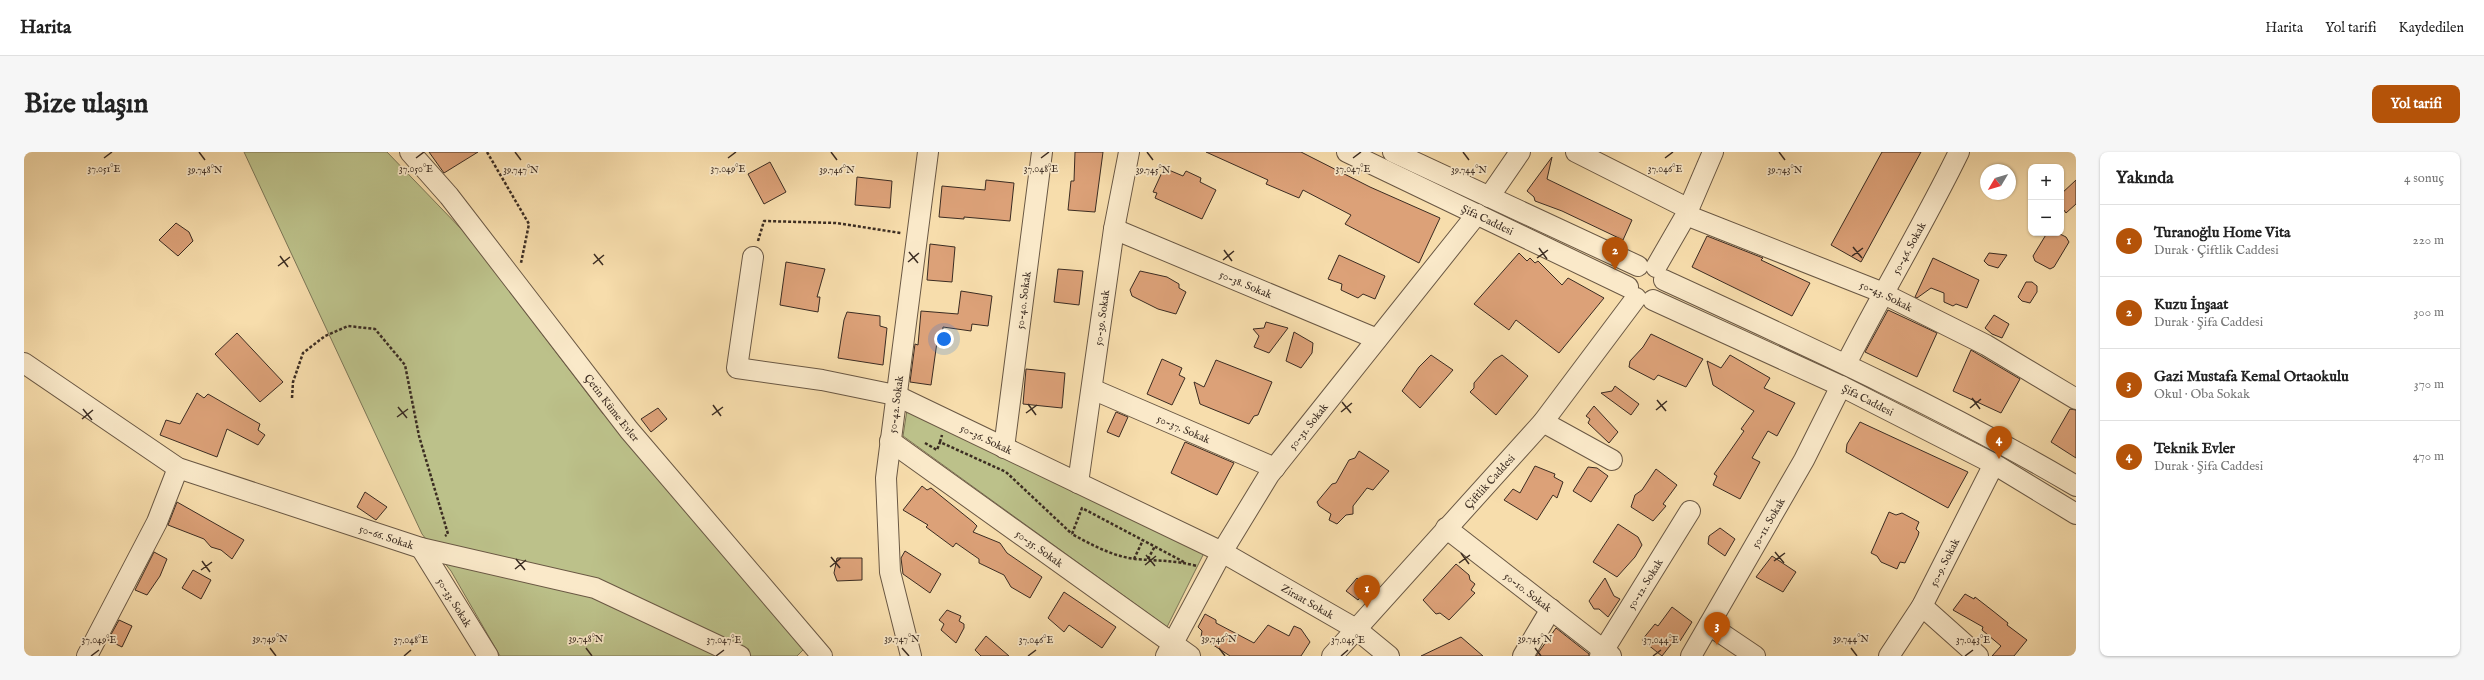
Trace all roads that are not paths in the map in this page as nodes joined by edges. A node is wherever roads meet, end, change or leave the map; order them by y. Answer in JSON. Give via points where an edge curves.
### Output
{"nodes":[{"id":1,"x":410,"y":152,"type":"edge"},
{"id":2,"x":928,"y":152,"type":"edge"},
{"id":3,"x":1042,"y":152,"type":"edge"},
{"id":4,"x":1129,"y":152,"type":"edge"},
{"id":5,"x":1347,"y":152,"type":"edge"},
{"id":6,"x":1393,"y":152,"type":"edge"},
{"id":7,"x":1520,"y":152,"type":"edge"},
{"id":8,"x":1576,"y":152,"type":"edge"},
{"id":9,"x":1713,"y":152,"type":"edge"},
{"id":10,"x":1959,"y":152,"type":"edge"},
{"id":11,"x":1489,"y":197,"type":"junction"},
{"id":12,"x":1688,"y":212,"type":"junction"},
{"id":13,"x":1477,"y":214,"type":"junction"},
{"id":14,"x":1114,"y":230,"type":"junction"},
{"id":15,"x":753,"y":257,"type":"road end"},
{"id":16,"x":1652,"y":271,"type":"junction"},
{"id":17,"x":1882,"y":293,"type":"junction"},
{"id":18,"x":1639,"y":295,"type":"junction"},
{"id":19,"x":1377,"y":339,"type":"junction"},
{"id":20,"x":24,"y":363,"type":"edge"},
{"id":21,"x":1846,"y":364,"type":"junction"},
{"id":22,"x":1841,"y":386,"type":"junction"},
{"id":23,"x":1092,"y":389,"type":"junction"},
{"id":24,"x":895,"y":395,"type":"junction"},
{"id":25,"x":2076,"y":399,"type":"edge"},
{"id":26,"x":1543,"y":422,"type":"junction"},
{"id":27,"x":890,"y":441,"type":"junction"},
{"id":28,"x":1004,"y":448,"type":"junction"},
{"id":29,"x":1612,"y":460,"type":"dead end"},
{"id":30,"x":1994,"y":464,"type":"junction"},
{"id":31,"x":178,"y":468,"type":"junction"},
{"id":32,"x":1275,"y":468,"type":"junction"},
{"id":33,"x":1078,"y":484,"type":"junction"},
{"id":34,"x":2076,"y":486,"type":"edge"},
{"id":35,"x":1690,"y":511,"type":"dead end"},
{"id":36,"x":2076,"y":514,"type":"edge"},
{"id":37,"x":1446,"y":528,"type":"junction"},
{"id":38,"x":422,"y":548,"type":"junction"},
{"id":39,"x":1222,"y":552,"type":"junction"},
{"id":40,"x":1922,"y":606,"type":"junction"},
{"id":41,"x":1551,"y":609,"type":"junction"},
{"id":42,"x":1709,"y":625,"type":"junction"},
{"id":43,"x":1356,"y":629,"type":"junction"},
{"id":44,"x":910,"y":650,"type":"edge"},
{"id":45,"x":1168,"y":650,"type":"edge"},
{"id":46,"x":1605,"y":654,"type":"edge"},
{"id":47,"x":87,"y":656,"type":"edge"},
{"id":48,"x":488,"y":656,"type":"edge"},
{"id":49,"x":740,"y":656,"type":"edge"},
{"id":50,"x":822,"y":656,"type":"edge"},
{"id":51,"x":926,"y":656,"type":"edge"},
{"id":52,"x":1190,"y":656,"type":"edge"},
{"id":53,"x":1332,"y":656,"type":"edge"},
{"id":54,"x":1389,"y":656,"type":"edge"},
{"id":55,"x":1523,"y":656,"type":"edge"},
{"id":56,"x":1691,"y":656,"type":"edge"},
{"id":57,"x":1755,"y":656,"type":"edge"},
{"id":58,"x":1889,"y":656,"type":"edge"},
{"id":59,"x":1978,"y":656,"type":"edge"}],
"edges":[{"from":1,"to":50,"type":"street","name":"Çetin Küme Evler","via":[[449,196],[518,283],[629,430]]},
{"from":2,"to":24,"type":"street","name":"50-42. Sokak"},
{"from":3,"to":28,"type":"street","name":"50-40. Sokak"},
{"from":4,"to":14,"type":"street","name":"50-39. Sokak"},
{"from":5,"to":13,"type":"street","name":"Şifa Caddesi"},
{"from":6,"to":11,"type":"street","name":"Şifa Caddesi"},
{"from":7,"to":11,"type":"street"},
{"from":8,"to":12,"type":"street","name":"50-43. Sokak"},
{"from":9,"to":12,"type":"street"},
{"from":10,"to":17,"type":"street","name":"50-46. Sokak"},
{"from":11,"to":16,"type":"street","name":"Şifa Caddesi"},
{"from":12,"to":16,"type":"street"},
{"from":12,"to":17,"type":"street","name":"50-43. Sokak"},
{"from":13,"to":18,"type":"street","name":"Şifa Caddesi"},
{"from":13,"to":19,"type":"street","name":"50-31. Sokak"},
{"from":14,"to":19,"type":"street","name":"50-38. Sokak"},
{"from":14,"to":23,"type":"street","name":"50-39. Sokak"},
{"from":15,"to":24,"type":"street","name":"50-36. Sokak","via":[[737,368],[822,380]]},
{"from":16,"to":18,"type":"street","via":[[1662,292]]},
{"from":16,"to":18,"type":"street","via":[[1628,276]]},
{"from":16,"to":21,"type":"street","name":"Şifa Caddesi"},
{"from":17,"to":21,"type":"street","name":"50-46. Sokak"},
{"from":17,"to":25,"type":"street","name":"50-43. Sokak","via":[[1986,344]]},
{"from":18,"to":22,"type":"street","name":"Şifa Caddesi"},
{"from":18,"to":26,"type":"street","name":"Çiftlik Caddesi"},
{"from":19,"to":32,"type":"street","name":"50-31. Sokak"},
{"from":20,"to":31,"type":"street","name":"50-66. Sokak"},
{"from":21,"to":34,"type":"street","name":"Şifa Caddesi","via":[[2002,442]]},
{"from":22,"to":30,"type":"street","name":"Şifa Caddesi"},
{"from":22,"to":42,"type":"street","name":"50-11. Sokak","via":[[1804,460]]},
{"from":23,"to":32,"type":"street","name":"50-37. Sokak"},
{"from":23,"to":33,"type":"street","name":"50-39. Sokak"},
{"from":24,"to":27,"type":"street","name":"50-42. Sokak"},
{"from":24,"to":28,"type":"street","name":"50-36. Sokak"},
{"from":26,"to":29,"type":"street"},
{"from":26,"to":37,"type":"street","name":"Çiftlik Caddesi"},
{"from":27,"to":44,"type":"street","name":"50-42. Sokak","via":[[886,478],[890,572]]},
{"from":27,"to":45,"type":"street","name":"50-35. Sokak"},
{"from":28,"to":33,"type":"street","name":"50-36. Sokak"},
{"from":30,"to":36,"type":"street","name":"Şifa Caddesi"},
{"from":30,"to":40,"type":"street","name":"50-9. Sokak"},
{"from":31,"to":38,"type":"street","name":"50-66. Sokak"},
{"from":31,"to":47,"type":"street","via":[[157,522]]},
{"from":32,"to":39,"type":"street","name":"50-31. Sokak"},
{"from":33,"to":39,"type":"street","name":"50-36. Sokak"},
{"from":35,"to":46,"type":"street","name":"50-12. Sokak"},
{"from":37,"to":41,"type":"street","name":"50-10. Sokak"},
{"from":37,"to":43,"type":"street","name":"Çiftlik Caddesi"},
{"from":38,"to":48,"type":"street","name":"50-33. Sokak"},
{"from":38,"to":49,"type":"street","name":"50-66. Sokak","via":[[595,588]]},
{"from":39,"to":43,"type":"street","name":"Ziraat Sokak"},
{"from":39,"to":45,"type":"street","name":"50-31. Sokak"},
{"from":40,"to":58,"type":"street","name":"50-9. Sokak"},
{"from":40,"to":59,"type":"street"},
{"from":41,"to":46,"type":"street","name":"50-10. Sokak"},
{"from":41,"to":55,"type":"street"},
{"from":42,"to":56,"type":"street","name":"50-11. Sokak"},
{"from":42,"to":57,"type":"street"},
{"from":43,"to":53,"type":"street","name":"Çiftlik Caddesi"},
{"from":43,"to":54,"type":"street","name":"Ziraat Sokak"},
{"from":44,"to":51,"type":"street"},
{"from":45,"to":52,"type":"street","name":"50-35. Sokak"}]}
